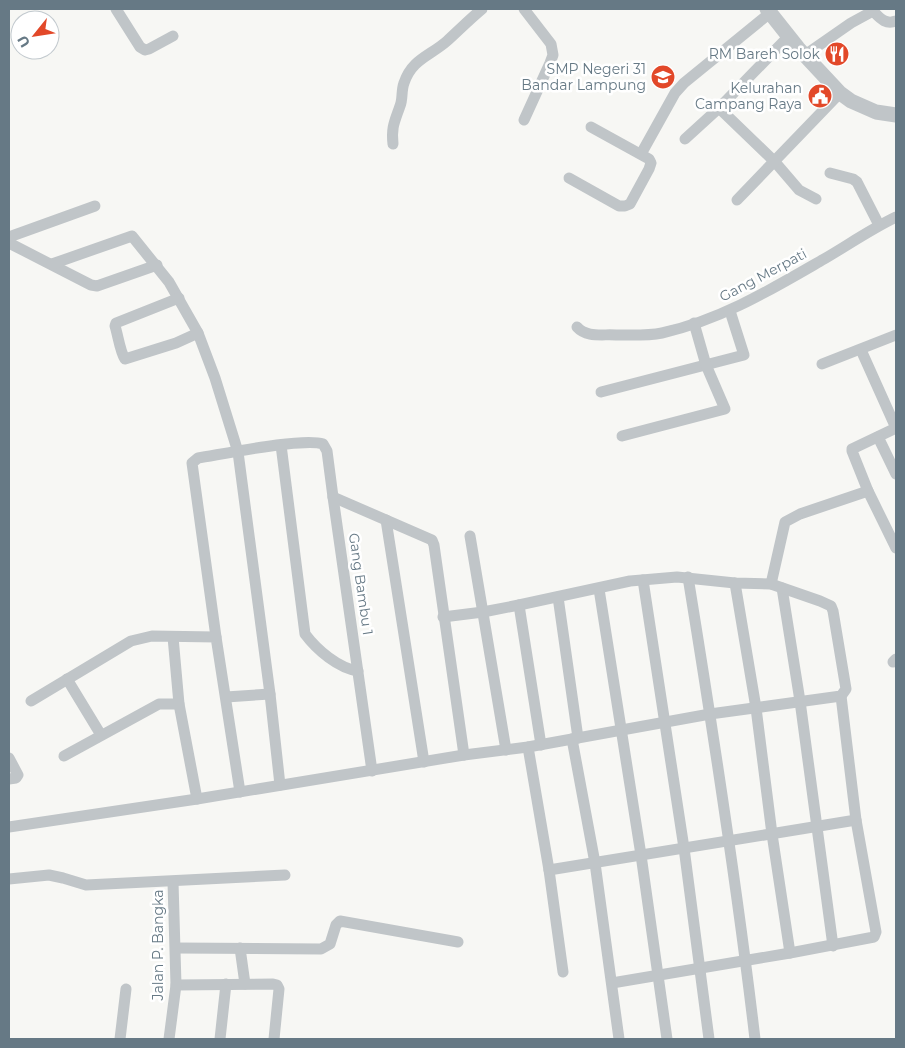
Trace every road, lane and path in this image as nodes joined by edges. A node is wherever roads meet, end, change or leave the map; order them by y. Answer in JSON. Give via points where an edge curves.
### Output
{"nodes":[{"id":1,"x":116,"y":9,"type":"edge"},
{"id":2,"x":482,"y":9,"type":"edge"},
{"id":3,"x":524,"y":9,"type":"edge"},
{"id":4,"x":872,"y":10,"type":"edge"},
{"id":5,"x":768,"y":11,"type":"edge"},
{"id":6,"x":896,"y":21,"type":"edge"},
{"id":7,"x":173,"y":36,"type":"dead end"},
{"id":8,"x":788,"y":37,"type":"junction"},
{"id":9,"x":805,"y":55,"type":"junction"},
{"id":10,"x":840,"y":93,"type":"junction"},
{"id":11,"x":718,"y":108,"type":"junction"},
{"id":12,"x":896,"y":115,"type":"edge"},
{"id":13,"x":524,"y":120,"type":"dead end"},
{"id":14,"x":591,"y":127,"type":"dead end"},
{"id":15,"x":685,"y":139,"type":"dead end"},
{"id":16,"x":393,"y":144,"type":"dead end"},
{"id":17,"x":641,"y":154,"type":"junction"},
{"id":18,"x":775,"y":162,"type":"junction"},
{"id":19,"x":830,"y":173,"type":"dead end"},
{"id":20,"x":569,"y":178,"type":"dead end"},
{"id":21,"x":816,"y":199,"type":"dead end"},
{"id":22,"x":737,"y":200,"type":"dead end"},
{"id":23,"x":95,"y":206,"type":"dead end"},
{"id":24,"x":896,"y":217,"type":"edge"},
{"id":25,"x":880,"y":225,"type":"junction"},
{"id":26,"x":9,"y":238,"type":"edge"},
{"id":27,"x":9,"y":243,"type":"edge"},
{"id":28,"x":52,"y":264,"type":"junction"},
{"id":29,"x":157,"y":265,"type":"junction"},
{"id":30,"x":179,"y":298,"type":"junction"},
{"id":31,"x":730,"y":311,"type":"junction"},
{"id":32,"x":694,"y":323,"type":"junction"},
{"id":33,"x":577,"y":327,"type":"dead end"},
{"id":34,"x":198,"y":333,"type":"junction"},
{"id":35,"x":896,"y":335,"type":"edge"},
{"id":36,"x":861,"y":350,"type":"junction"},
{"id":37,"x":822,"y":364,"type":"dead end"},
{"id":38,"x":706,"y":365,"type":"junction"},
{"id":39,"x":602,"y":392,"type":"dead end"},
{"id":40,"x":896,"y":428,"type":"edge"},
{"id":41,"x":622,"y":436,"type":"dead end"},
{"id":42,"x":878,"y":437,"type":"junction"},
{"id":43,"x":281,"y":445,"type":"junction"},
{"id":44,"x":238,"y":452,"type":"junction"},
{"id":45,"x":896,"y":474,"type":"edge"},
{"id":46,"x":868,"y":491,"type":"junction"},
{"id":47,"x":334,"y":497,"type":"junction"},
{"id":48,"x":386,"y":520,"type":"junction"},
{"id":49,"x":470,"y":536,"type":"dead end"},
{"id":50,"x":896,"y":548,"type":"edge"},
{"id":51,"x":688,"y":577,"type":"junction"},
{"id":52,"x":643,"y":580,"type":"junction"},
{"id":53,"x":735,"y":583,"type":"junction"},
{"id":54,"x":776,"y":586,"type":"junction"},
{"id":55,"x":599,"y":589,"type":"junction"},
{"id":56,"x":558,"y":597,"type":"junction"},
{"id":57,"x":520,"y":605,"type":"junction"},
{"id":58,"x":483,"y":612,"type":"junction"},
{"id":59,"x":443,"y":617,"type":"junction"},
{"id":60,"x":173,"y":637,"type":"junction"},
{"id":61,"x":216,"y":637,"type":"junction"},
{"id":62,"x":358,"y":671,"type":"junction"},
{"id":63,"x":67,"y":679,"type":"junction"},
{"id":64,"x":270,"y":694,"type":"junction"},
{"id":65,"x":840,"y":696,"type":"junction"},
{"id":66,"x":226,"y":698,"type":"junction"},
{"id":67,"x":30,"y":701,"type":"dead end"},
{"id":68,"x":800,"y":701,"type":"junction"},
{"id":69,"x":179,"y":704,"type":"junction"},
{"id":70,"x":756,"y":708,"type":"junction"},
{"id":71,"x":710,"y":714,"type":"junction"},
{"id":72,"x":666,"y":722,"type":"junction"},
{"id":73,"x":620,"y":731,"type":"junction"},
{"id":74,"x":101,"y":735,"type":"junction"},
{"id":75,"x":575,"y":739,"type":"junction"},
{"id":76,"x":541,"y":745,"type":"junction"},
{"id":77,"x":528,"y":747,"type":"junction"},
{"id":78,"x":506,"y":750,"type":"junction"},
{"id":79,"x":464,"y":755,"type":"junction"},
{"id":80,"x":64,"y":756,"type":"dead end"},
{"id":81,"x":9,"y":758,"type":"edge"},
{"id":82,"x":424,"y":762,"type":"junction"},
{"id":83,"x":372,"y":770,"type":"junction"},
{"id":84,"x":9,"y":779,"type":"edge"},
{"id":85,"x":280,"y":785,"type":"junction"},
{"id":86,"x":240,"y":792,"type":"junction"},
{"id":87,"x":197,"y":799,"type":"junction"},
{"id":88,"x":856,"y":820,"type":"junction"},
{"id":89,"x":816,"y":826,"type":"junction"},
{"id":90,"x":9,"y":827,"type":"edge"},
{"id":91,"x":772,"y":834,"type":"junction"},
{"id":92,"x":729,"y":841,"type":"junction"},
{"id":93,"x":684,"y":848,"type":"junction"},
{"id":94,"x":641,"y":855,"type":"junction"},
{"id":95,"x":595,"y":863,"type":"junction"},
{"id":96,"x":549,"y":870,"type":"junction"},
{"id":97,"x":286,"y":875,"type":"dead end"},
{"id":98,"x":9,"y":879,"type":"edge"},
{"id":99,"x":173,"y":882,"type":"junction"},
{"id":100,"x":458,"y":942,"type":"dead end"},
{"id":101,"x":833,"y":946,"type":"junction"},
{"id":102,"x":176,"y":948,"type":"junction"},
{"id":103,"x":240,"y":948,"type":"junction"},
{"id":104,"x":790,"y":954,"type":"junction"},
{"id":105,"x":746,"y":960,"type":"junction"},
{"id":106,"x":700,"y":968,"type":"junction"},
{"id":107,"x":563,"y":972,"type":"dead end"},
{"id":108,"x":658,"y":975,"type":"junction"},
{"id":109,"x":612,"y":983,"type":"junction"},
{"id":110,"x":226,"y":984,"type":"junction"},
{"id":111,"x":244,"y":984,"type":"junction"},
{"id":112,"x":176,"y":985,"type":"junction"},
{"id":113,"x":126,"y":989,"type":"dead end"},
{"id":114,"x":120,"y":1039,"type":"edge"},
{"id":115,"x":169,"y":1039,"type":"edge"},
{"id":116,"x":220,"y":1039,"type":"edge"},
{"id":117,"x":274,"y":1039,"type":"edge"},
{"id":118,"x":620,"y":1039,"type":"edge"},
{"id":119,"x":667,"y":1039,"type":"edge"},
{"id":120,"x":709,"y":1039,"type":"edge"},
{"id":121,"x":755,"y":1039,"type":"edge"}],
"edges":[{"from":1,"to":7,"type":"street","via":[[145,50]]},
{"from":2,"to":16,"type":"street","via":[[414,66],[403,84],[391,132]]},
{"from":3,"to":13,"type":"street","via":[[553,50]]},
{"from":4,"to":6,"type":"street","via":[[888,23]]},
{"from":4,"to":9,"type":"street"},
{"from":5,"to":8,"type":"street"},
{"from":5,"to":17,"type":"street","via":[[690,76],[675,93]]},
{"from":8,"to":9,"type":"street"},
{"from":8,"to":11,"type":"street"},
{"from":9,"to":10,"type":"street"},
{"from":10,"to":12,"type":"street","via":[[876,112]]},
{"from":10,"to":18,"type":"street"},
{"from":11,"to":15,"type":"street"},
{"from":11,"to":18,"type":"street"},
{"from":14,"to":17,"type":"street"},
{"from":17,"to":20,"type":"street","via":[[651,163],[630,204],[625,206],[619,206]]},
{"from":18,"to":21,"type":"street","via":[[799,190]]},
{"from":18,"to":22,"type":"street"},
{"from":19,"to":25,"type":"street","via":[[857,182]]},
{"from":23,"to":26,"type":"street"},
{"from":24,"to":25,"type":"street","name":"Gang Merpati"},
{"from":25,"to":31,"type":"street","name":"Gang Merpati"},
{"from":27,"to":28,"type":"street"},
{"from":28,"to":29,"type":"street","via":[[97,286]]},
{"from":28,"to":29,"type":"street","via":[[132,236]]},
{"from":29,"to":30,"type":"street"},
{"from":30,"to":34,"type":"street"},
{"from":30,"to":34,"type":"street","via":[[116,323],[122,357],[125,359],[152,351]]},
{"from":31,"to":32,"type":"street","name":"Gang Merpati"},
{"from":31,"to":38,"type":"street","via":[[744,355]]},
{"from":32,"to":33,"type":"street","name":"Gang Merpati","via":[[661,333],[645,334],[586,334]]},
{"from":32,"to":38,"type":"street"},
{"from":34,"to":44,"type":"street"},
{"from":35,"to":36,"type":"street"},
{"from":36,"to":37,"type":"street"},
{"from":36,"to":40,"type":"street"},
{"from":38,"to":39,"type":"street"},
{"from":38,"to":41,"type":"street","via":[[725,408]]},
{"from":40,"to":42,"type":"street"},
{"from":42,"to":45,"type":"street"},
{"from":42,"to":46,"type":"street","via":[[852,450]]},
{"from":43,"to":44,"type":"street"},
{"from":43,"to":47,"type":"street","name":"Gang Bambu 1","via":[[323,444]]},
{"from":43,"to":62,"type":"street","via":[[305,634],[343,666]]},
{"from":44,"to":61,"type":"street","via":[[198,458],[192,463]]},
{"from":44,"to":64,"type":"street"},
{"from":46,"to":50,"type":"street"},
{"from":46,"to":54,"type":"street","via":[[785,522]]},
{"from":47,"to":48,"type":"street"},
{"from":47,"to":62,"type":"street","name":"Gang Bambu 1"},
{"from":48,"to":59,"type":"street","via":[[432,540]]},
{"from":48,"to":82,"type":"street"},
{"from":49,"to":58,"type":"street"},
{"from":51,"to":52,"type":"street"},
{"from":51,"to":53,"type":"street"},
{"from":51,"to":71,"type":"street"},
{"from":52,"to":55,"type":"street"},
{"from":52,"to":72,"type":"street"},
{"from":53,"to":54,"type":"street"},
{"from":53,"to":70,"type":"street"},
{"from":54,"to":65,"type":"street","via":[[831,606],[846,689]]},
{"from":54,"to":68,"type":"street"},
{"from":55,"to":56,"type":"street"},
{"from":55,"to":73,"type":"street"},
{"from":56,"to":57,"type":"street"},
{"from":56,"to":75,"type":"street"},
{"from":57,"to":58,"type":"street"},
{"from":57,"to":76,"type":"street"},
{"from":58,"to":59,"type":"street"},
{"from":58,"to":78,"type":"street"},
{"from":59,"to":79,"type":"street"},
{"from":60,"to":61,"type":"street"},
{"from":60,"to":63,"type":"street","via":[[152,636],[131,641]]},
{"from":60,"to":69,"type":"street"},
{"from":61,"to":66,"type":"street"},
{"from":62,"to":83,"type":"street","name":"Gang Bambu 1"},
{"from":63,"to":67,"type":"street"},
{"from":63,"to":74,"type":"street"},
{"from":64,"to":66,"type":"street"},
{"from":64,"to":85,"type":"street"},
{"from":65,"to":68,"type":"street"},
{"from":65,"to":88,"type":"street"},
{"from":66,"to":86,"type":"street"},
{"from":68,"to":70,"type":"street"},
{"from":68,"to":89,"type":"street"},
{"from":69,"to":74,"type":"street","via":[[159,704]]},
{"from":69,"to":87,"type":"street"},
{"from":70,"to":71,"type":"street"},
{"from":70,"to":91,"type":"street"},
{"from":71,"to":72,"type":"street"},
{"from":71,"to":92,"type":"street"},
{"from":72,"to":73,"type":"street"},
{"from":72,"to":93,"type":"street"},
{"from":73,"to":75,"type":"street"},
{"from":73,"to":94,"type":"street"},
{"from":74,"to":80,"type":"street"},
{"from":75,"to":76,"type":"street"},
{"from":75,"to":95,"type":"street"},
{"from":76,"to":77,"type":"street"},
{"from":77,"to":78,"type":"street"},
{"from":77,"to":96,"type":"street"},
{"from":78,"to":79,"type":"street"},
{"from":79,"to":82,"type":"street"},
{"from":81,"to":84,"type":"street","via":[[18,775]]},
{"from":82,"to":83,"type":"street"},
{"from":83,"to":85,"type":"street"},
{"from":85,"to":86,"type":"street"},
{"from":86,"to":87,"type":"street"},
{"from":87,"to":90,"type":"street"},
{"from":88,"to":89,"type":"street"},
{"from":88,"to":101,"type":"street","via":[[876,935]]},
{"from":89,"to":91,"type":"street"},
{"from":89,"to":101,"type":"street"},
{"from":91,"to":92,"type":"street"},
{"from":91,"to":104,"type":"street"},
{"from":92,"to":93,"type":"street"},
{"from":92,"to":105,"type":"street"},
{"from":93,"to":94,"type":"street"},
{"from":93,"to":106,"type":"street"},
{"from":94,"to":95,"type":"street"},
{"from":94,"to":108,"type":"street"},
{"from":95,"to":96,"type":"street"},
{"from":95,"to":109,"type":"street"},
{"from":96,"to":107,"type":"street"},
{"from":97,"to":99,"type":"street"},
{"from":98,"to":99,"type":"street","via":[[49,875],[86,885]]},
{"from":99,"to":102,"type":"street","name":"Jalan P. Bangka"},
{"from":100,"to":103,"type":"street","via":[[340,921],[327,948]]},
{"from":101,"to":104,"type":"street"},
{"from":102,"to":103,"type":"street"},
{"from":102,"to":112,"type":"street","name":"Jalan P. Bangka"},
{"from":103,"to":111,"type":"street"},
{"from":104,"to":105,"type":"street"},
{"from":105,"to":106,"type":"street"},
{"from":105,"to":121,"type":"street"},
{"from":106,"to":108,"type":"street"},
{"from":106,"to":120,"type":"street"},
{"from":108,"to":109,"type":"street"},
{"from":108,"to":119,"type":"street"},
{"from":109,"to":118,"type":"street"},
{"from":110,"to":111,"type":"street"},
{"from":110,"to":112,"type":"street"},
{"from":110,"to":116,"type":"street"},
{"from":111,"to":117,"type":"street","via":[[279,987]]},
{"from":112,"to":115,"type":"street","name":"Jalan P. Bangka"},
{"from":113,"to":114,"type":"street"}]}
